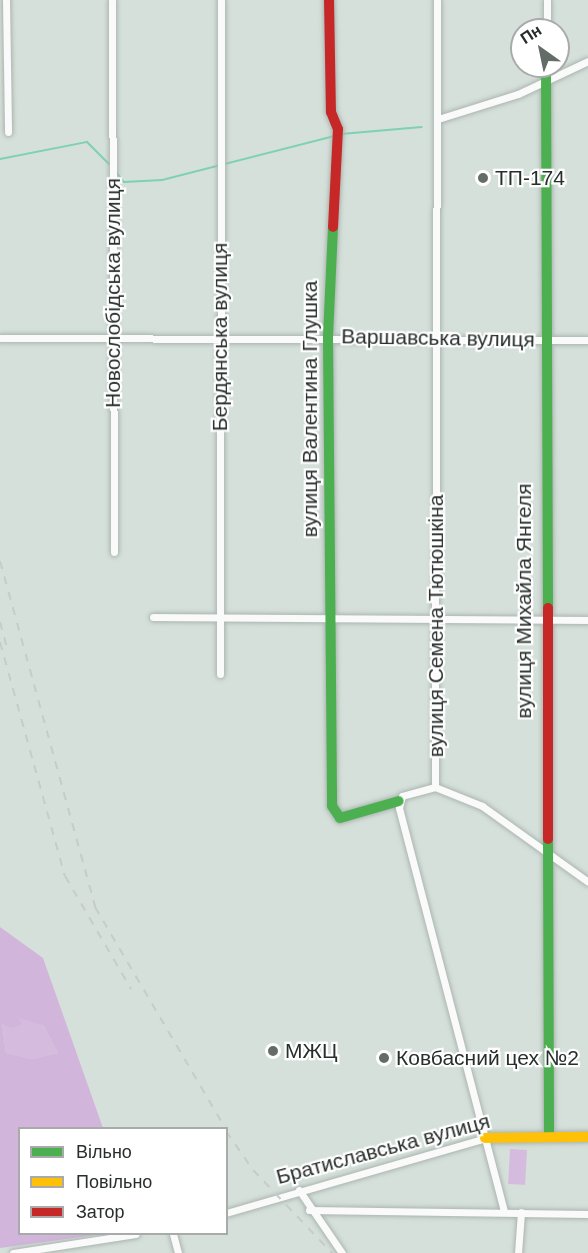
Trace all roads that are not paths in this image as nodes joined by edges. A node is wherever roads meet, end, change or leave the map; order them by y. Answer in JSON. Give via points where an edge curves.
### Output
{"nodes":[{"id":1,"x":6,"y":0,"type":"edge"},
{"id":2,"x":112,"y":0,"type":"edge"},
{"id":3,"x":221,"y":0,"type":"edge"},
{"id":4,"x":329,"y":0,"type":"edge"},
{"id":5,"x":437,"y":0,"type":"edge"},
{"id":6,"x":547,"y":0,"type":"edge"},
{"id":7,"x":547,"y":18,"type":"edge"},
{"id":8,"x":588,"y":61,"type":"edge"},
{"id":9,"x":546,"y":80,"type":"junction"},
{"id":10,"x":438,"y":119,"type":"junction"},
{"id":11,"x":8,"y":132,"type":"dead end"},
{"id":12,"x":220,"y":335,"type":"junction"},
{"id":13,"x":112,"y":337,"type":"junction"},
{"id":14,"x":328,"y":337,"type":"junction"},
{"id":15,"x":0,"y":338,"type":"edge"},
{"id":16,"x":437,"y":338,"type":"junction"},
{"id":17,"x":543,"y":340,"type":"junction"},
{"id":18,"x":588,"y":340,"type":"edge"},
{"id":19,"x":114,"y":552,"type":"dead end"},
{"id":20,"x":220,"y":616,"type":"junction"},
{"id":21,"x":153,"y":617,"type":"dead end"},
{"id":22,"x":329,"y":619,"type":"junction"},
{"id":23,"x":437,"y":619,"type":"junction"},
{"id":24,"x":544,"y":620,"type":"junction"},
{"id":25,"x":588,"y":620,"type":"edge"},
{"id":26,"x":220,"y":674,"type":"dead end"},
{"id":27,"x":435,"y":787,"type":"junction"},
{"id":28,"x":399,"y":801,"type":"junction"},
{"id":29,"x":545,"y":855,"type":"junction"},
{"id":30,"x":588,"y":882,"type":"edge"},
{"id":31,"x":549,"y":1137,"type":"junction"},
{"id":32,"x":588,"y":1137,"type":"edge"},
{"id":33,"x":485,"y":1138,"type":"junction"},
{"id":34,"x":299,"y":1190,"type":"junction"},
{"id":35,"x":309,"y":1210,"type":"junction"},
{"id":36,"x":504,"y":1211,"type":"junction"},
{"id":37,"x":228,"y":1212,"type":"edge"},
{"id":38,"x":520,"y":1212,"type":"junction"},
{"id":39,"x":588,"y":1214,"type":"edge"},
{"id":40,"x":124,"y":1235,"type":"edge"},
{"id":41,"x":174,"y":1235,"type":"edge"},
{"id":42,"x":13,"y":1253,"type":"edge"},
{"id":43,"x":178,"y":1253,"type":"edge"},
{"id":44,"x":342,"y":1253,"type":"edge"},
{"id":45,"x":518,"y":1253,"type":"edge"}],
"edges":[{"from":1,"to":11,"type":"street"},
{"from":2,"to":13,"type":"street","name":"Новослобідська вулиця","via":[[111,133],[117,157],[110,201]]},
{"from":3,"to":12,"type":"street","name":"Бердянська вулиця"},
{"from":4,"to":14,"type":"street","name":"вулиця Валентина Глушка","via":[[331,112],[338,129]]},
{"from":5,"to":10,"type":"street","name":"вулиця Семена Тютюшкіна"},
{"from":6,"to":7,"type":"street"},
{"from":8,"to":9,"type":"street"},
{"from":9,"to":10,"type":"street"},
{"from":9,"to":17,"type":"street","name":"вулиця Михайла Янгеля"},
{"from":10,"to":16,"type":"street","name":"вулиця Семена Тютюшкіна"},
{"from":12,"to":13,"type":"street","name":"Варшавська вулиця"},
{"from":12,"to":14,"type":"street","name":"Варшавська вулиця"},
{"from":12,"to":20,"type":"street","name":"Бердянська вулиця"},
{"from":13,"to":15,"type":"street","name":"Варшавська вулиця"},
{"from":13,"to":19,"type":"street","name":"Новослобідська вулиця"},
{"from":14,"to":16,"type":"street","name":"Варшавська вулиця"},
{"from":14,"to":22,"type":"street","name":"вулиця Валентина Глушка"},
{"from":16,"to":17,"type":"street","name":"Варшавська вулиця"},
{"from":16,"to":23,"type":"street","name":"вулиця Семена Тютюшкіна"},
{"from":17,"to":18,"type":"street","name":"Варшавська вулиця"},
{"from":17,"to":24,"type":"street","name":"вулиця Михайла Янгеля"},
{"from":20,"to":21,"type":"street"},
{"from":20,"to":22,"type":"street"},
{"from":20,"to":26,"type":"street","name":"Бердянська вулиця"},
{"from":22,"to":23,"type":"street"},
{"from":22,"to":28,"type":"street","name":"вулиця Валентина Глушка","via":[[332,806],[340,818]]},
{"from":23,"to":24,"type":"street"},
{"from":23,"to":27,"type":"street","name":"вулиця Семена Тютюшкіна"},
{"from":24,"to":25,"type":"street"},
{"from":24,"to":29,"type":"street","name":"вулиця Михайла Янгеля"},
{"from":27,"to":28,"type":"street","name":"вулиця Семена Тютюшкіна"},
{"from":27,"to":29,"type":"street","via":[[482,806]]},
{"from":28,"to":33,"type":"street"},
{"from":29,"to":30,"type":"street"},
{"from":29,"to":31,"type":"street","name":"вулиця Михайла Янгеля"},
{"from":31,"to":32,"type":"street","name":"Братиславська вулиця"},
{"from":31,"to":33,"type":"street","name":"Братиславська вулиця"},
{"from":33,"to":34,"type":"street","name":"Братиславська вулиця"},
{"from":33,"to":36,"type":"street"},
{"from":34,"to":35,"type":"street"},
{"from":34,"to":37,"type":"street","name":"Братиславська вулиця"},
{"from":35,"to":36,"type":"street"},
{"from":35,"to":44,"type":"street"},
{"from":36,"to":38,"type":"street"},
{"from":38,"to":39,"type":"street"},
{"from":38,"to":45,"type":"street"},
{"from":40,"to":42,"type":"street"},
{"from":41,"to":43,"type":"street"}]}
